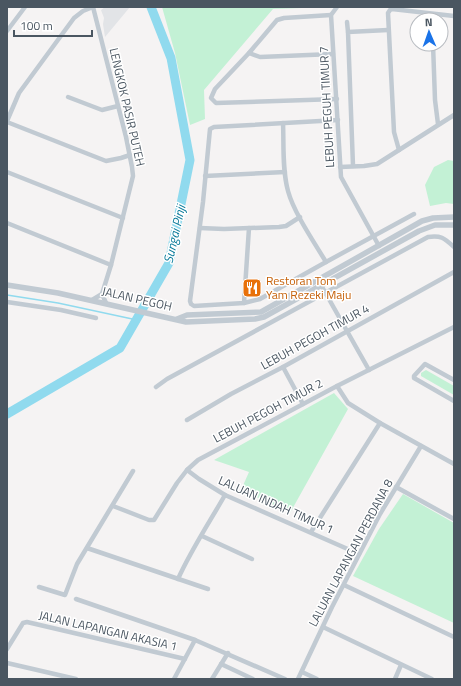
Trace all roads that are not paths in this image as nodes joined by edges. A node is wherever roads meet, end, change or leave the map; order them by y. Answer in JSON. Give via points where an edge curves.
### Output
{"nodes":[{"id":1,"x":25,"y":7,"type":"edge"},
{"id":2,"x":93,"y":7,"type":"edge"},
{"id":3,"x":337,"y":7,"type":"edge"},
{"id":4,"x":422,"y":12,"type":"edge"},
{"id":5,"x":331,"y":15,"type":"junction"},
{"id":6,"x":347,"y":22,"type":"dead end"},
{"id":7,"x":388,"y":30,"type":"junction"},
{"id":8,"x":7,"y":31,"type":"edge"},
{"id":9,"x":348,"y":32,"type":"junction"},
{"id":10,"x":433,"y":52,"type":"edge"},
{"id":11,"x":249,"y":53,"type":"junction"},
{"id":12,"x":333,"y":54,"type":"junction"},
{"id":13,"x":68,"y":97,"type":"dead end"},
{"id":14,"x":337,"y":98,"type":"junction"},
{"id":15,"x":118,"y":106,"type":"junction"},
{"id":16,"x":454,"y":115,"type":"edge"},
{"id":17,"x":338,"y":120,"type":"junction"},
{"id":18,"x":7,"y":121,"type":"edge"},
{"id":19,"x":283,"y":123,"type":"junction"},
{"id":20,"x":438,"y":124,"type":"junction"},
{"id":21,"x":399,"y":150,"type":"junction"},
{"id":22,"x":130,"y":155,"type":"junction"},
{"id":23,"x":353,"y":166,"type":"junction"},
{"id":24,"x":340,"y":167,"type":"junction"},
{"id":25,"x":7,"y":172,"type":"edge"},
{"id":26,"x":285,"y":172,"type":"junction"},
{"id":27,"x":205,"y":176,"type":"junction"},
{"id":28,"x":414,"y":214,"type":"dead end"},
{"id":29,"x":300,"y":217,"type":"junction"},
{"id":30,"x":454,"y":217,"type":"edge"},
{"id":31,"x":123,"y":218,"type":"junction"},
{"id":32,"x":7,"y":224,"type":"edge"},
{"id":33,"x":454,"y":225,"type":"edge"},
{"id":34,"x":200,"y":228,"type":"junction"},
{"id":35,"x":249,"y":228,"type":"junction"},
{"id":36,"x":374,"y":236,"type":"junction"},
{"id":37,"x":394,"y":244,"type":"junction"},
{"id":38,"x":380,"y":246,"type":"junction"},
{"id":39,"x":454,"y":247,"type":"edge"},
{"id":40,"x":372,"y":256,"type":"junction"},
{"id":41,"x":326,"y":262,"type":"junction"},
{"id":42,"x":111,"y":265,"type":"junction"},
{"id":43,"x":454,"y":272,"type":"edge"},
{"id":44,"x":329,"y":273,"type":"junction"},
{"id":45,"x":7,"y":285,"type":"edge"},
{"id":46,"x":321,"y":285,"type":"junction"},
{"id":47,"x":303,"y":287,"type":"junction"},
{"id":48,"x":326,"y":293,"type":"junction"},
{"id":49,"x":102,"y":294,"type":"junction"},
{"id":50,"x":92,"y":300,"type":"junction"},
{"id":51,"x":7,"y":302,"type":"edge"},
{"id":52,"x":107,"y":303,"type":"junction"},
{"id":53,"x":244,"y":303,"type":"junction"},
{"id":54,"x":96,"y":318,"type":"dead end"},
{"id":55,"x":177,"y":319,"type":"junction"},
{"id":56,"x":454,"y":327,"type":"edge"},
{"id":57,"x":346,"y":330,"type":"junction"},
{"id":58,"x":283,"y":367,"type":"junction"},
{"id":59,"x":369,"y":370,"type":"junction"},
{"id":60,"x":454,"y":380,"type":"edge"},
{"id":61,"x":337,"y":386,"type":"junction"},
{"id":62,"x":156,"y":387,"type":"dead end"},
{"id":63,"x":454,"y":401,"type":"edge"},
{"id":64,"x":303,"y":404,"type":"junction"},
{"id":65,"x":187,"y":420,"type":"dead end"},
{"id":66,"x":380,"y":423,"type":"junction"},
{"id":67,"x":421,"y":446,"type":"junction"},
{"id":68,"x":454,"y":464,"type":"edge"},
{"id":69,"x":133,"y":470,"type":"dead end"},
{"id":70,"x":187,"y":470,"type":"junction"},
{"id":71,"x":396,"y":487,"type":"junction"},
{"id":72,"x":224,"y":495,"type":"junction"},
{"id":73,"x":113,"y":506,"type":"junction"},
{"id":74,"x":454,"y":519,"type":"edge"},
{"id":75,"x":311,"y":532,"type":"junction"},
{"id":76,"x":202,"y":536,"type":"junction"},
{"id":77,"x":87,"y":548,"type":"junction"},
{"id":78,"x":359,"y":554,"type":"junction"},
{"id":79,"x":252,"y":559,"type":"dead end"},
{"id":80,"x":178,"y":579,"type":"junction"},
{"id":81,"x":344,"y":585,"type":"junction"},
{"id":82,"x":39,"y":587,"type":"dead end"},
{"id":83,"x":208,"y":589,"type":"dead end"},
{"id":84,"x":76,"y":599,"type":"dead end"},
{"id":85,"x":323,"y":627,"type":"junction"},
{"id":86,"x":454,"y":637,"type":"edge"},
{"id":87,"x":196,"y":640,"type":"junction"},
{"id":88,"x":7,"y":649,"type":"edge"},
{"id":89,"x":228,"y":653,"type":"junction"},
{"id":90,"x":185,"y":659,"type":"junction"},
{"id":91,"x":7,"y":663,"type":"edge"},
{"id":92,"x":221,"y":664,"type":"junction"},
{"id":93,"x":401,"y":665,"type":"junction"},
{"id":94,"x":302,"y":672,"type":"junction"},
{"id":95,"x":76,"y":679,"type":"edge"},
{"id":96,"x":174,"y":679,"type":"edge"},
{"id":97,"x":212,"y":679,"type":"edge"},
{"id":98,"x":253,"y":679,"type":"edge"},
{"id":99,"x":285,"y":679,"type":"edge"},
{"id":100,"x":298,"y":679,"type":"edge"},
{"id":101,"x":317,"y":679,"type":"edge"},
{"id":102,"x":395,"y":679,"type":"edge"},
{"id":103,"x":432,"y":679,"type":"edge"}],
"edges":[{"from":1,"to":8,"type":"street"},
{"from":2,"to":15,"type":"street","name":"LENGKOK PASIR PUTEH"},
{"from":2,"to":18,"type":"street","via":[[74,18],[19,93]]},
{"from":3,"to":5,"type":"street"},
{"from":4,"to":7,"type":"street","via":[[390,10]]},
{"from":5,"to":11,"type":"street","via":[[277,20]]},
{"from":5,"to":12,"type":"street","name":"LEBUH PEGUH TIMUR 7"},
{"from":6,"to":9,"type":"street"},
{"from":7,"to":9,"type":"street"},
{"from":7,"to":21,"type":"street","via":[[394,132]]},
{"from":9,"to":23,"type":"street"},
{"from":10,"to":20,"type":"street"},
{"from":11,"to":12,"type":"street","via":[[260,58]]},
{"from":11,"to":14,"type":"street","via":[[215,88],[211,98],[216,103]]},
{"from":12,"to":14,"type":"street","name":"LEBUH PEGUH TIMUR 7"},
{"from":13,"to":15,"type":"street","via":[[102,110]]},
{"from":14,"to":17,"type":"street","name":"LEBUH PEGUH TIMUR 7"},
{"from":15,"to":22,"type":"street","name":"LENGKOK PASIR PUTEH"},
{"from":16,"to":20,"type":"street"},
{"from":17,"to":19,"type":"street"},
{"from":17,"to":24,"type":"street","name":"LEBUH PEGUH TIMUR 7"},
{"from":18,"to":22,"type":"street","via":[[106,161]]},
{"from":19,"to":26,"type":"street"},
{"from":19,"to":27,"type":"street","via":[[210,129]]},
{"from":20,"to":21,"type":"street"},
{"from":21,"to":23,"type":"street","via":[[377,164]]},
{"from":22,"to":31,"type":"street","name":"LENGKOK PASIR PUTEH","via":[[133,176]]},
{"from":23,"to":24,"type":"street"},
{"from":24,"to":36,"type":"street","name":"LEBUH PEGUH TIMUR 7","via":[[341,177]]},
{"from":25,"to":31,"type":"street"},
{"from":26,"to":27,"type":"street"},
{"from":26,"to":29,"type":"street","via":[[288,192]]},
{"from":27,"to":34,"type":"street"},
{"from":28,"to":36,"type":"street"},
{"from":29,"to":35,"type":"street","via":[[286,226]]},
{"from":29,"to":41,"type":"street"},
{"from":30,"to":38,"type":"street","name":"JALAN PEGOH","via":[[422,221]]},
{"from":31,"to":42,"type":"street","name":"LENGKOK PASIR PUTEH"},
{"from":32,"to":42,"type":"street"},
{"from":33,"to":37,"type":"street","via":[[427,227]]},
{"from":34,"to":35,"type":"street"},
{"from":34,"to":53,"type":"street","via":[[191,304],[194,306]]},
{"from":35,"to":53,"type":"street"},
{"from":36,"to":38,"type":"street","name":"LEBUH PEGUH TIMUR 7"},
{"from":36,"to":41,"type":"street"},
{"from":37,"to":38,"type":"street"},
{"from":37,"to":40,"type":"street"},
{"from":38,"to":40,"type":"street"},
{"from":38,"to":44,"type":"street","name":"JALAN PEGOH"},
{"from":39,"to":48,"type":"street","via":[[443,237],[428,238]]},
{"from":40,"to":46,"type":"street"},
{"from":41,"to":53,"type":"street","via":[[265,297]]},
{"from":42,"to":49,"type":"street","name":"LENGKOK PASIR PUTEH"},
{"from":43,"to":57,"type":"street","name":"LEBUH PEGOH TIMUR 4"},
{"from":44,"to":46,"type":"street"},
{"from":44,"to":47,"type":"street","name":"JALAN PEGOH"},
{"from":45,"to":50,"type":"street","name":"JALAN PEGOH"},
{"from":46,"to":47,"type":"street"},
{"from":46,"to":48,"type":"street"},
{"from":46,"to":55,"type":"street","via":[[255,320],[186,322]]},
{"from":47,"to":55,"type":"street","name":"JALAN PEGOH","via":[[261,312],[186,315]]},
{"from":48,"to":57,"type":"street"},
{"from":48,"to":62,"type":"street"},
{"from":49,"to":50,"type":"street"},
{"from":49,"to":52,"type":"street"},
{"from":50,"to":52,"type":"street","name":"JALAN PEGOH"},
{"from":51,"to":54,"type":"street"},
{"from":52,"to":55,"type":"street","name":"JALAN PEGOH"},
{"from":56,"to":59,"type":"street","name":"LEBUH PEGOH TIMUR 2"},
{"from":57,"to":58,"type":"street","name":"LEBUH PEGOH TIMUR 4"},
{"from":57,"to":59,"type":"street"},
{"from":58,"to":64,"type":"street"},
{"from":58,"to":65,"type":"street","name":"LEBUH PEGOH TIMUR 4"},
{"from":59,"to":61,"type":"street","name":"LEBUH PEGOH TIMUR 2"},
{"from":60,"to":63,"type":"street","via":[[424,364],[414,376]]},
{"from":61,"to":64,"type":"street","name":"LEBUH PEGOH TIMUR 2"},
{"from":61,"to":66,"type":"street","via":[[348,403]]},
{"from":64,"to":70,"type":"street","name":"LEBUH PEGOH TIMUR 2","via":[[198,460]]},
{"from":66,"to":67,"type":"street"},
{"from":66,"to":75,"type":"street"},
{"from":67,"to":68,"type":"street"},
{"from":67,"to":71,"type":"street","name":"LALUAN LAPANGAN PERDANA 8"},
{"from":69,"to":73,"type":"street"},
{"from":70,"to":72,"type":"street","name":"LALUAN INDAH TIMUR 1"},
{"from":70,"to":73,"type":"street","name":"LEBUH PEGOH TIMUR 2","via":[[154,520]]},
{"from":71,"to":74,"type":"street"},
{"from":71,"to":78,"type":"street","name":"LALUAN LAPANGAN PERDANA 8"},
{"from":72,"to":75,"type":"street","name":"LALUAN INDAH TIMUR 1"},
{"from":72,"to":76,"type":"street"},
{"from":73,"to":77,"type":"street"},
{"from":75,"to":78,"type":"street","name":"LALUAN INDAH TIMUR 1"},
{"from":76,"to":79,"type":"street"},
{"from":76,"to":80,"type":"street","via":[[189,555]]},
{"from":77,"to":80,"type":"street"},
{"from":77,"to":82,"type":"street","via":[[77,564],[65,595]]},
{"from":78,"to":81,"type":"street","name":"LALUAN LAPANGAN PERDANA 8"},
{"from":80,"to":83,"type":"street"},
{"from":81,"to":85,"type":"street","name":"LALUAN LAPANGAN PERDANA 8"},
{"from":81,"to":86,"type":"street"},
{"from":84,"to":87,"type":"street"},
{"from":85,"to":93,"type":"street"},
{"from":85,"to":94,"type":"street","name":"LALUAN LAPANGAN PERDANA 8"},
{"from":87,"to":89,"type":"street"},
{"from":87,"to":90,"type":"street"},
{"from":88,"to":90,"type":"street","name":"JALAN LAPANGAN AKASIA 1","via":[[23,623],[28,622]]},
{"from":89,"to":92,"type":"street"},
{"from":89,"to":99,"type":"street"},
{"from":90,"to":96,"type":"street"},
{"from":91,"to":95,"type":"street"},
{"from":92,"to":97,"type":"street"},
{"from":92,"to":98,"type":"street"},
{"from":93,"to":102,"type":"street"},
{"from":93,"to":103,"type":"street"},
{"from":94,"to":100,"type":"street","name":"LALUAN LAPANGAN PERDANA 8"},
{"from":94,"to":101,"type":"street"}]}
